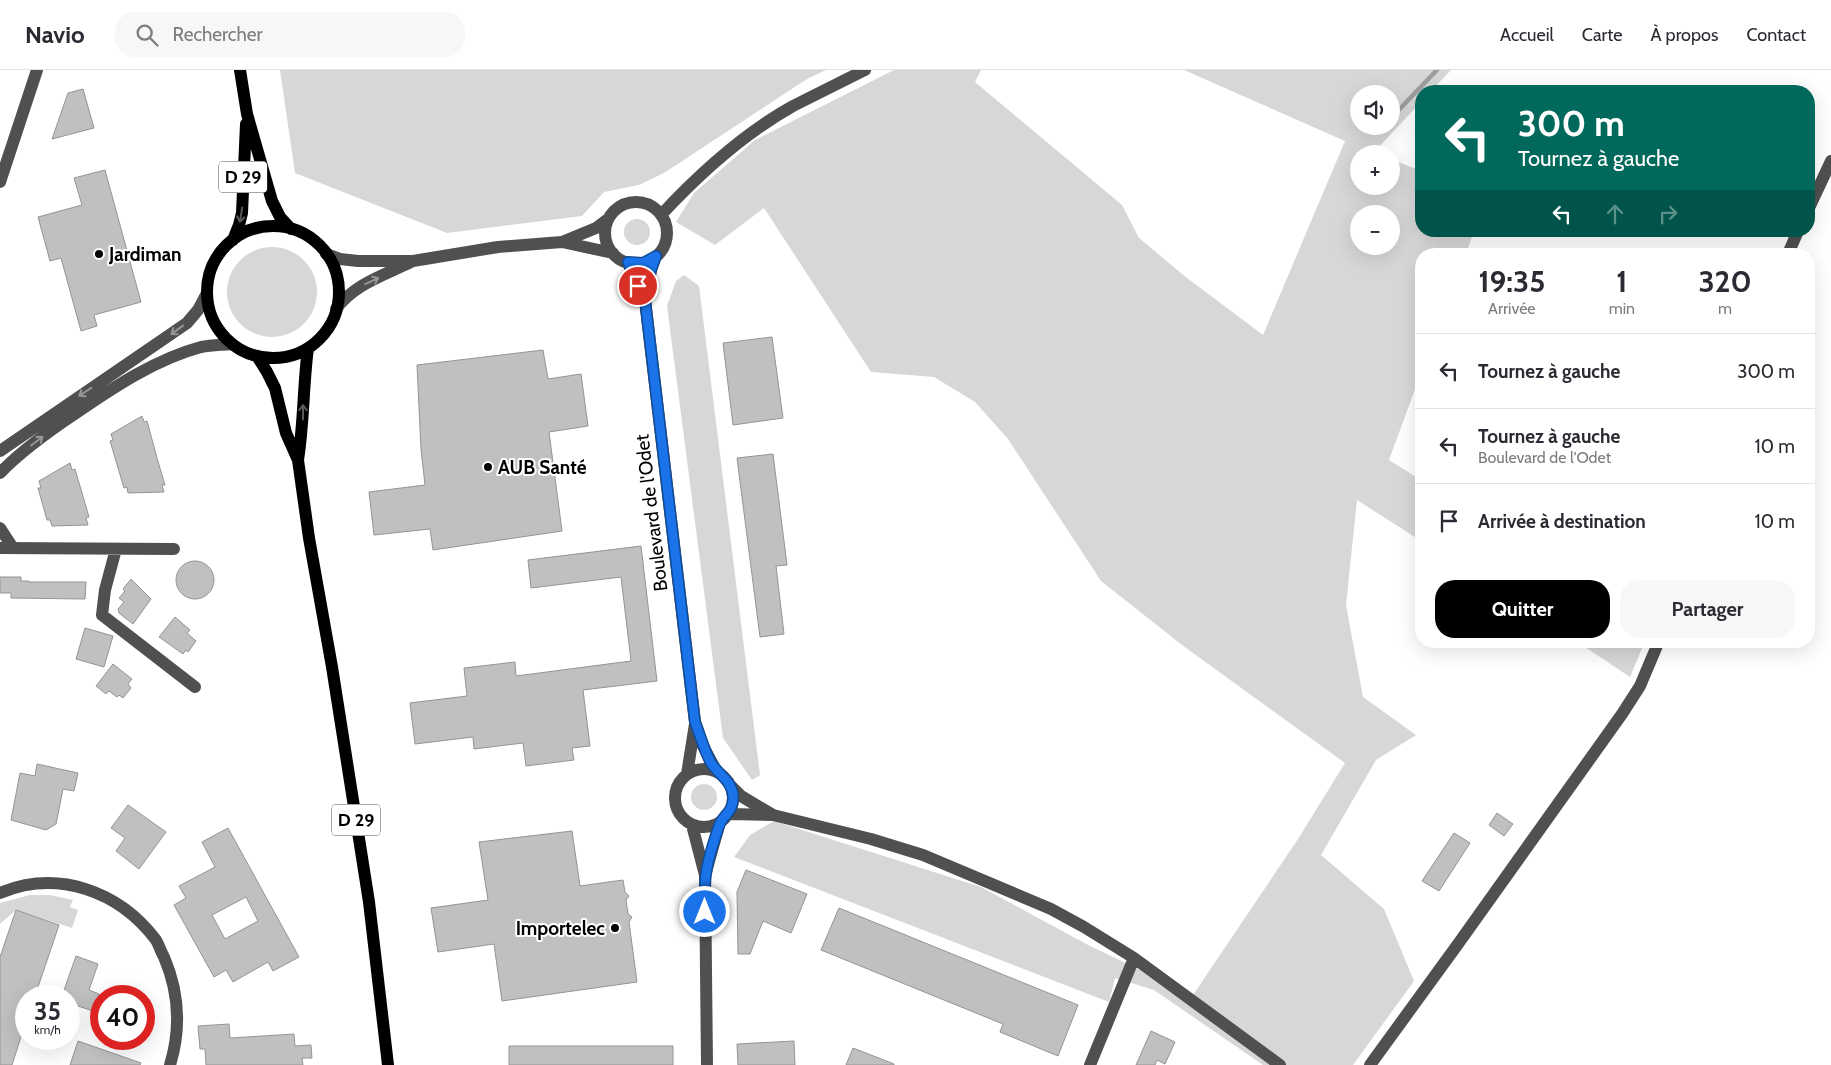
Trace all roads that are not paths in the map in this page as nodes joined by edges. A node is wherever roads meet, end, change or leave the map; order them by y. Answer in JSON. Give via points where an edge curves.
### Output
{"nodes":[{"id":1,"x":37,"y":70,"type":"edge"},
{"id":2,"x":240,"y":70,"type":"edge"},
{"id":3,"x":865,"y":70,"type":"edge"},
{"id":4,"x":247,"y":114,"type":"junction"},
{"id":5,"x":1831,"y":161,"type":"edge"},
{"id":6,"x":0,"y":182,"type":"edge"},
{"id":7,"x":1815,"y":195,"type":"edge"},
{"id":8,"x":661,"y":215,"type":"junction"},
{"id":9,"x":608,"y":219,"type":"junction"},
{"id":10,"x":292,"y":229,"type":"junction"},
{"id":11,"x":233,"y":240,"type":"junction"},
{"id":12,"x":562,"y":242,"type":"junction"},
{"id":13,"x":613,"y":253,"type":"junction"},
{"id":14,"x":326,"y":254,"type":"junction"},
{"id":15,"x":656,"y":256,"type":"junction"},
{"id":16,"x":413,"y":261,"type":"junction"},
{"id":17,"x":628,"y":262,"type":"junction"},
{"id":18,"x":207,"y":292,"type":"junction"},
{"id":19,"x":645,"y":300,"type":"junction"},
{"id":20,"x":336,"y":308,"type":"junction"},
{"id":21,"x":232,"y":344,"type":"junction"},
{"id":22,"x":308,"y":348,"type":"junction"},
{"id":23,"x":257,"y":356,"type":"junction"},
{"id":24,"x":0,"y":450,"type":"edge"},
{"id":25,"x":298,"y":460,"type":"junction"},
{"id":26,"x":0,"y":473,"type":"edge"},
{"id":27,"x":0,"y":528,"type":"edge"},
{"id":28,"x":0,"y":548,"type":"edge"},
{"id":29,"x":13,"y":548,"type":"junction"},
{"id":30,"x":174,"y":549,"type":"dead end"},
{"id":31,"x":116,"y":550,"type":"junction"},
{"id":32,"x":1656,"y":648,"type":"edge"},
{"id":33,"x":195,"y":687,"type":"dead end"},
{"id":34,"x":695,"y":722,"type":"junction"},
{"id":35,"x":717,"y":772,"type":"junction"},
{"id":36,"x":687,"y":774,"type":"junction"},
{"id":37,"x":731,"y":786,"type":"junction"},
{"id":38,"x":773,"y":814,"type":"junction"},
{"id":39,"x":724,"y":818,"type":"junction"},
{"id":40,"x":692,"y":824,"type":"junction"},
{"id":41,"x":705,"y":875,"type":"junction"},
{"id":42,"x":0,"y":893,"type":"edge"},
{"id":43,"x":1134,"y":958,"type":"junction"},
{"id":44,"x":170,"y":1065,"type":"edge"},
{"id":45,"x":388,"y":1065,"type":"edge"},
{"id":46,"x":707,"y":1065,"type":"edge"},
{"id":47,"x":1090,"y":1065,"type":"edge"},
{"id":48,"x":1280,"y":1065,"type":"edge"},
{"id":49,"x":1370,"y":1065,"type":"edge"}],
"edges":[{"from":1,"to":6,"type":"street"},
{"from":2,"to":4,"type":"main road","number":"D 29"},
{"from":3,"to":8,"type":"street","via":[[792,107],[748,136],[689,184]]},
{"from":4,"to":10,"type":"main road","number":"D 29","via":[[272,201],[280,217]]},
{"from":4,"to":11,"type":"main road","number":"D 29","one_way":true,"via":[[242,213]]},
{"from":5,"to":7,"type":"street"},
{"from":8,"to":9,"type":"street","via":[[649,205],[634,202],[618,207]]},
{"from":8,"to":15,"type":"street","via":[[666,236]]},
{"from":9,"to":12,"type":"street","via":[[596,228]]},
{"from":9,"to":13,"type":"street","via":[[605,237]]},
{"from":10,"to":11,"type":"main road","via":[[271,226],[246,232]]},
{"from":10,"to":14,"type":"main road","via":[[311,239]]},
{"from":11,"to":18,"type":"main road","via":[[214,263]]},
{"from":12,"to":13,"type":"street"},
{"from":12,"to":16,"type":"street","via":[[498,247]]},
{"from":13,"to":17,"type":"street"},
{"from":14,"to":16,"type":"street","via":[[358,261]]},
{"from":14,"to":20,"type":"main road","via":[[337,280]]},
{"from":15,"to":17,"type":"street","via":[[643,263]]},
{"from":15,"to":19,"type":"street","name":"Boulevard de l'Odet"},
{"from":20,"to":16,"type":"street","one_way":true,"via":[[358,287]]},
{"from":17,"to":19,"type":"street","name":"Boulevard de l'Odet"},
{"from":18,"to":21,"type":"main road","via":[[218,330]]},
{"from":18,"to":24,"type":"street","one_way":true,"via":[[187,323]]},
{"from":19,"to":34,"type":"street","name":"Boulevard de l'Odet"},
{"from":20,"to":22,"type":"main road","via":[[322,335]]},
{"from":21,"to":23,"type":"main road"},
{"from":26,"to":21,"type":"street","one_way":true,"via":[[66,420],[149,368],[203,347]]},
{"from":22,"to":23,"type":"main road","via":[[278,358]]},
{"from":25,"to":22,"type":"main road","number":"D 29","one_way":true},
{"from":23,"to":25,"type":"main road","number":"D 29","via":[[275,388],[286,433]]},
{"from":25,"to":45,"type":"main road","number":"D 29","via":[[366,883]]},
{"from":27,"to":29,"type":"street"},
{"from":28,"to":29,"type":"street"},
{"from":29,"to":31,"type":"street"},
{"from":30,"to":31,"type":"street"},
{"from":31,"to":33,"type":"street","via":[[102,615]]},
{"from":32,"to":49,"type":"street","via":[[1640,686],[1622,714]]},
{"from":34,"to":35,"type":"street","name":"Boulevard de l'Odet"},
{"from":34,"to":36,"type":"street","name":"Boulevard de l'Odet"},
{"from":35,"to":36,"type":"street","via":[[702,769]]},
{"from":35,"to":37,"type":"street","name":"Boulevard de l'Odet"},
{"from":36,"to":40,"type":"street","name":"Boulevard de l'Odet","via":[[678,786],[675,801],[680,815]]},
{"from":37,"to":38,"type":"street","via":[[740,796]]},
{"from":37,"to":39,"type":"street","name":"Boulevard de l'Odet","via":[[732,805]]},
{"from":38,"to":39,"type":"street"},
{"from":38,"to":43,"type":"street","via":[[923,855],[1051,909]]},
{"from":39,"to":40,"type":"street","via":[[706,827]]},
{"from":39,"to":41,"type":"street","name":"Boulevard de l'Odet"},
{"from":40,"to":41,"type":"street","name":"Boulevard de l'Odet"},
{"from":41,"to":46,"type":"street","name":"Boulevard de l'Odet"},
{"from":42,"to":44,"type":"street","via":[[32,884],[57,883],[78,887],[118,903],[139,921],[157,941],[175,990],[178,1020]]},
{"from":43,"to":47,"type":"street"},
{"from":43,"to":48,"type":"street"}]}
